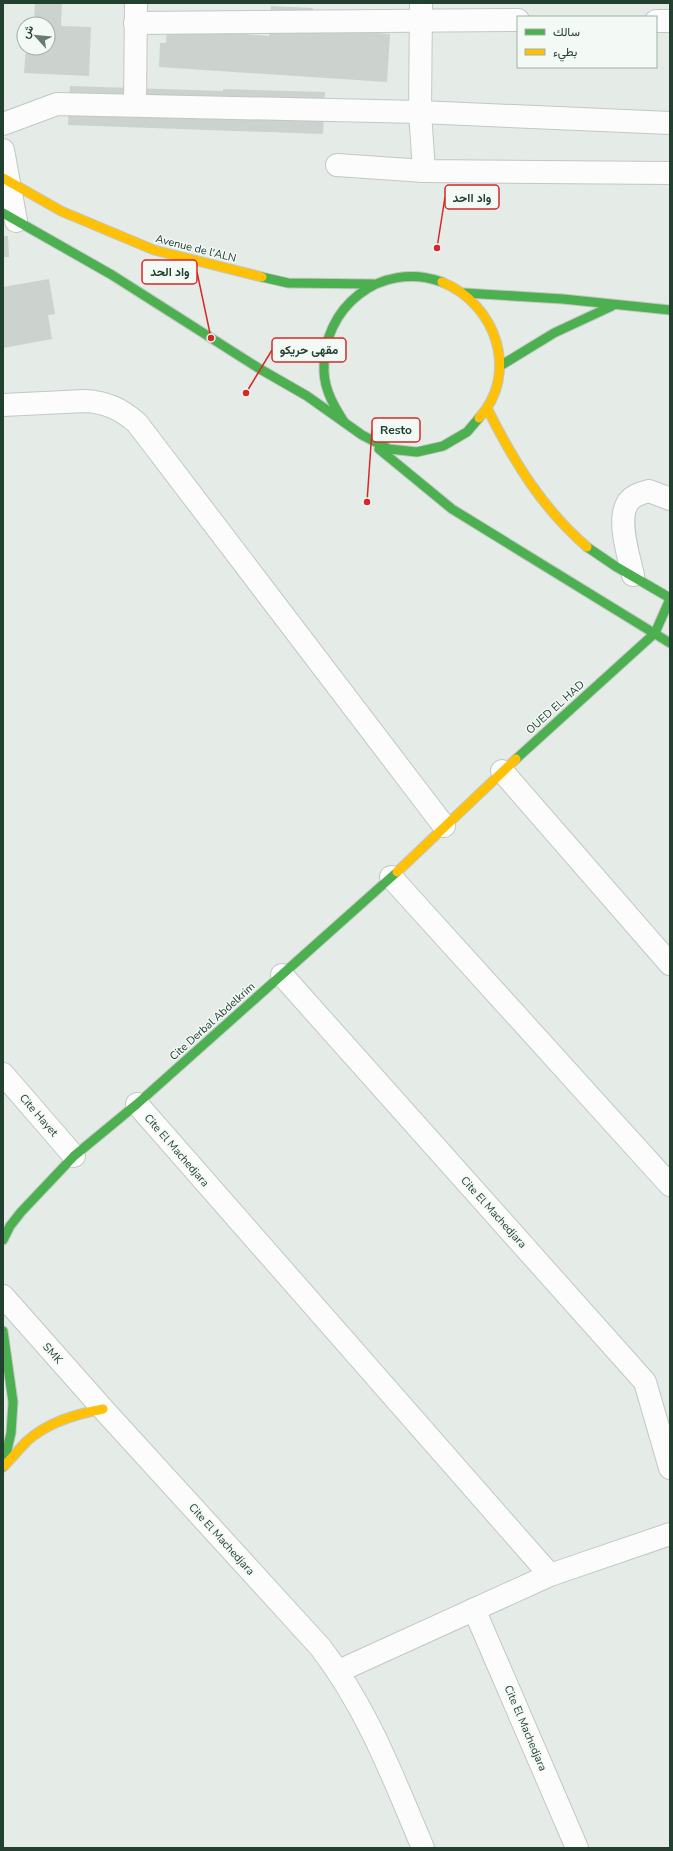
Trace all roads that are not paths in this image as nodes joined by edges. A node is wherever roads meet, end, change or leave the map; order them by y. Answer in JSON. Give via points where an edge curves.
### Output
{"nodes":[{"id":1,"x":421,"y":12,"type":"edge"},
{"id":2,"x":135,"y":13,"type":"edge"},
{"id":3,"x":517,"y":20,"type":"edge"},
{"id":4,"x":657,"y":21,"type":"edge"},
{"id":5,"x":670,"y":21,"type":"edge"},
{"id":6,"x":134,"y":105,"type":"junction"},
{"id":7,"x":420,"y":112,"type":"junction"},
{"id":8,"x":670,"y":123,"type":"edge"},
{"id":9,"x":3,"y":124,"type":"edge"},
{"id":10,"x":3,"y":150,"type":"edge"},
{"id":11,"x":337,"y":165,"type":"dead end"},
{"id":12,"x":424,"y":171,"type":"junction"},
{"id":13,"x":670,"y":172,"type":"edge"},
{"id":14,"x":6,"y":179,"type":"edge"},
{"id":15,"x":10,"y":217,"type":"edge"},
{"id":16,"x":373,"y":284,"type":"junction"},
{"id":17,"x":465,"y":293,"type":"junction"},
{"id":18,"x":617,"y":304,"type":"junction"},
{"id":19,"x":670,"y":310,"type":"edge"},
{"id":20,"x":500,"y":366,"type":"junction"},
{"id":21,"x":3,"y":405,"type":"edge"},
{"id":22,"x":488,"y":410,"type":"junction"},
{"id":23,"x":344,"y":422,"type":"junction"},
{"id":24,"x":374,"y":445,"type":"junction"},
{"id":25,"x":670,"y":499,"type":"edge"},
{"id":26,"x":633,"y":575,"type":"junction"},
{"id":27,"x":670,"y":598,"type":"edge"},
{"id":28,"x":655,"y":633,"type":"junction"},
{"id":29,"x":670,"y":643,"type":"edge"},
{"id":30,"x":502,"y":771,"type":"junction"},
{"id":31,"x":444,"y":826,"type":"junction"},
{"id":32,"x":391,"y":877,"type":"junction"},
{"id":33,"x":670,"y":964,"type":"edge"},
{"id":34,"x":282,"y":975,"type":"junction"},
{"id":35,"x":3,"y":1074,"type":"edge"},
{"id":36,"x":137,"y":1104,"type":"junction"},
{"id":37,"x":74,"y":1156,"type":"junction"},
{"id":38,"x":670,"y":1185,"type":"edge"},
{"id":39,"x":3,"y":1240,"type":"edge"},
{"id":40,"x":3,"y":1296,"type":"edge"},
{"id":41,"x":3,"y":1331,"type":"edge"},
{"id":42,"x":103,"y":1409,"type":"junction"},
{"id":43,"x":3,"y":1467,"type":"edge"},
{"id":44,"x":670,"y":1468,"type":"edge"},
{"id":45,"x":670,"y":1534,"type":"edge"},
{"id":46,"x":550,"y":1575,"type":"junction"},
{"id":47,"x":474,"y":1609,"type":"junction"},
{"id":48,"x":339,"y":1671,"type":"junction"},
{"id":49,"x":423,"y":1848,"type":"edge"},
{"id":50,"x":577,"y":1848,"type":"edge"}],
"edges":[{"from":1,"to":2,"type":"street"},
{"from":1,"to":3,"type":"street"},
{"from":1,"to":7,"type":"street"},
{"from":2,"to":6,"type":"street"},
{"from":4,"to":5,"type":"street"},
{"from":6,"to":7,"type":"street"},
{"from":6,"to":9,"type":"street","via":[[57,104]]},
{"from":7,"to":8,"type":"street"},
{"from":7,"to":12,"type":"street"},
{"from":10,"to":14,"type":"street"},
{"from":11,"to":12,"type":"street"},
{"from":12,"to":13,"type":"street"},
{"from":14,"to":15,"type":"street"},
{"from":14,"to":16,"type":"main road","name":"Avenue de l'ALN","via":[[62,211],[154,250],[288,283]]},
{"from":15,"to":23,"type":"main road","via":[[111,274],[257,368],[308,396]]},
{"from":16,"to":17,"type":"main road","via":[[404,276],[436,279]]},
{"from":16,"to":23,"type":"main road","via":[[347,304],[328,337],[323,362],[328,394]]},
{"from":17,"to":18,"type":"main road"},
{"from":17,"to":20,"type":"main road","via":[[485,313],[497,339]]},
{"from":18,"to":19,"type":"main road"},
{"from":18,"to":20,"type":"main road","via":[[556,331]]},
{"from":20,"to":22,"type":"main road","via":[[497,389]]},
{"from":21,"to":31,"type":"street","via":[[98,402],[125,412],[137,423]]},
{"from":22,"to":24,"type":"main road","via":[[466,434],[437,449],[405,453]]},
{"from":22,"to":26,"type":"main road","via":[[507,450],[531,488],[565,527],[606,560]]},
{"from":23,"to":24,"type":"main road"},
{"from":24,"to":28,"type":"main road","via":[[452,509]]},
{"from":25,"to":26,"type":"street","via":[[649,491],[633,496],[624,511],[622,528]]},
{"from":26,"to":27,"type":"main road"},
{"from":27,"to":28,"type":"main road","name":"OUED EL HAD"},
{"from":28,"to":29,"type":"main road"},
{"from":28,"to":30,"type":"main road","name":"OUED EL HAD"},
{"from":30,"to":31,"type":"main road","name":"OUED EL HAD"},
{"from":30,"to":33,"type":"street"},
{"from":31,"to":32,"type":"main road","name":"Cite Derbal Abdelkrim"},
{"from":32,"to":34,"type":"main road","name":"Cite Derbal Abdelkrim"},
{"from":32,"to":38,"type":"street"},
{"from":34,"to":36,"type":"main road","name":"Cite Derbal Abdelkrim"},
{"from":34,"to":44,"type":"street","name":"Cite El Machedjara","via":[[645,1382]]},
{"from":35,"to":37,"type":"street","name":"Cite Hayet"},
{"from":36,"to":37,"type":"main road","name":"Cite Derbal Abdelkrim"},
{"from":36,"to":46,"type":"street","name":"Cite El Machedjara"},
{"from":37,"to":39,"type":"main road","name":"Cite Derbal Abdelkrim","via":[[21,1212]]},
{"from":40,"to":42,"type":"street","name":"SMK"},
{"from":41,"to":43,"type":"main road","via":[[13,1410],[10,1439]]},
{"from":42,"to":43,"type":"main road","via":[[83,1412],[47,1427],[31,1438]]},
{"from":42,"to":48,"type":"street","name":"Cite El Machedjara","via":[[321,1648]]},
{"from":45,"to":46,"type":"street"},
{"from":46,"to":47,"type":"street"},
{"from":47,"to":48,"type":"street"},
{"from":47,"to":50,"type":"street","name":"Cite El Machedjara"},
{"from":48,"to":49,"type":"street","name":"Cite El Machedjara","via":[[372,1730]]}]}
